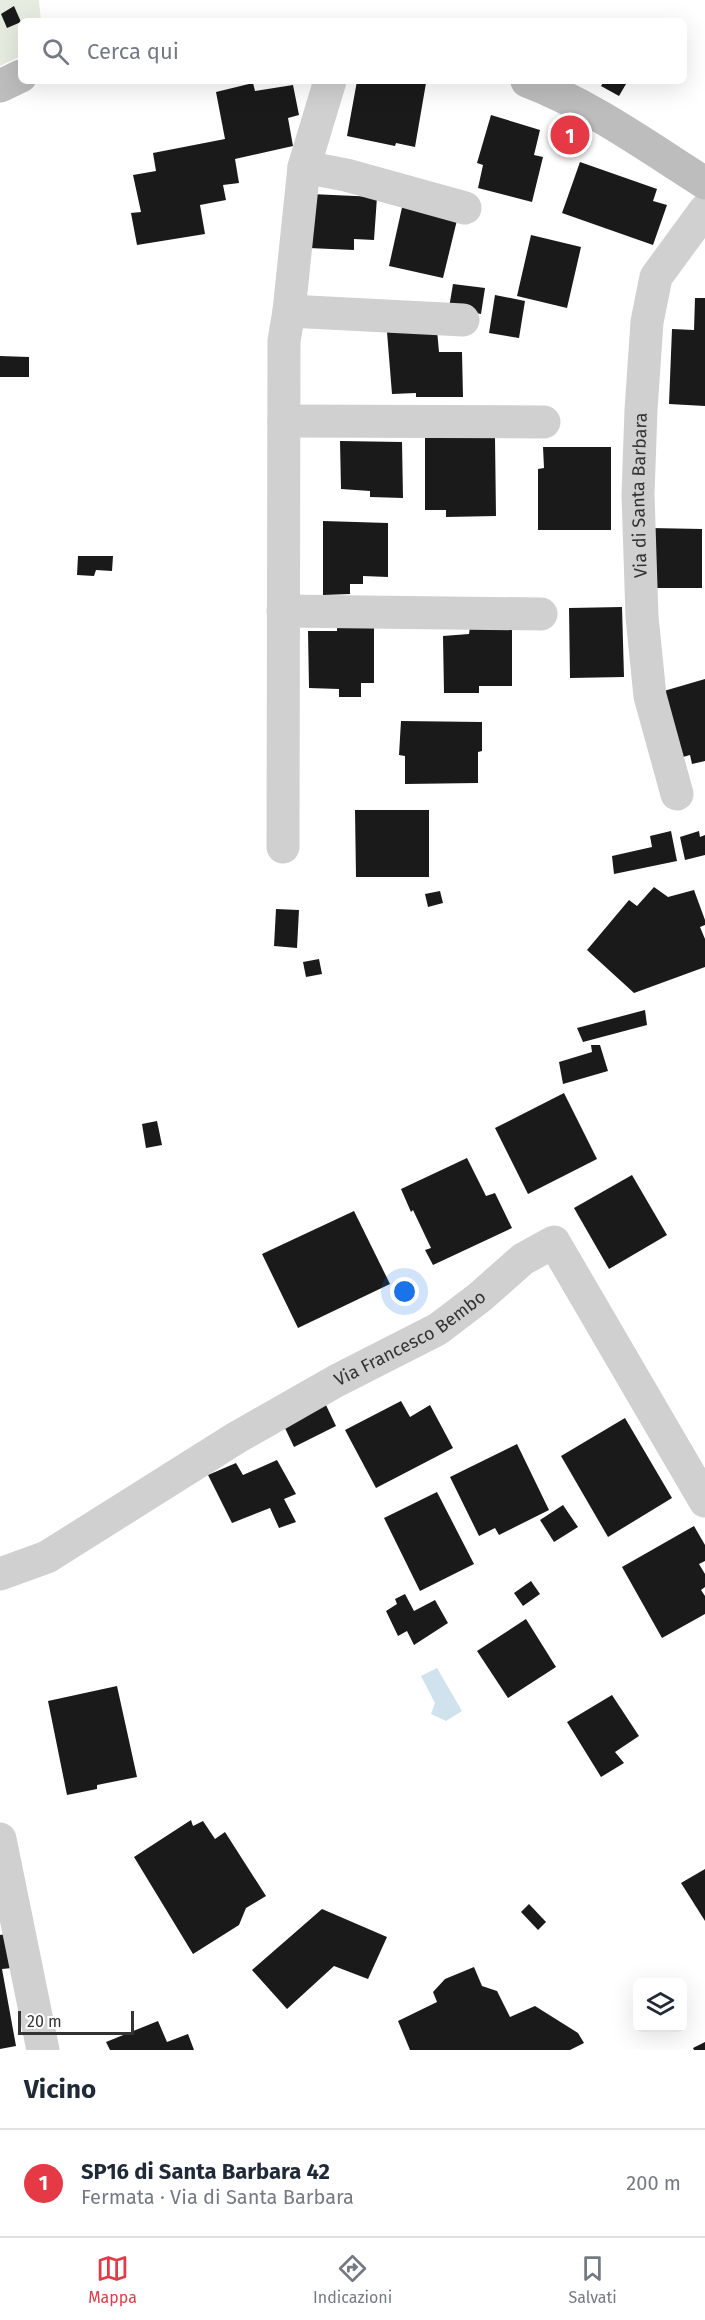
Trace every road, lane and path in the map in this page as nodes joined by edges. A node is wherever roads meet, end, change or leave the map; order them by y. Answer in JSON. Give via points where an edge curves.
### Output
{"nodes":[{"id":1,"x":18,"y":77,"type":"edge"},
{"id":2,"x":329,"y":84,"type":"edge"},
{"id":3,"x":536,"y":84,"type":"edge"},
{"id":4,"x":0,"y":86,"type":"edge"},
{"id":5,"x":304,"y":167,"type":"junction"},
{"id":6,"x":705,"y":183,"type":"edge"},
{"id":7,"x":465,"y":208,"type":"dead end"},
{"id":8,"x":705,"y":210,"type":"edge"},
{"id":9,"x":289,"y":310,"type":"junction"},
{"id":10,"x":464,"y":320,"type":"dead end"},
{"id":11,"x":284,"y":421,"type":"junction"},
{"id":12,"x":544,"y":422,"type":"dead end"},
{"id":13,"x":283,"y":611,"type":"junction"},
{"id":14,"x":541,"y":614,"type":"dead end"},
{"id":15,"x":676,"y":794,"type":"dead end"},
{"id":16,"x":283,"y":847,"type":"dead end"},
{"id":17,"x":705,"y":1501,"type":"edge"},
{"id":18,"x":0,"y":1574,"type":"edge"},
{"id":19,"x":0,"y":1839,"type":"edge"},
{"id":20,"x":43,"y":2050,"type":"edge"}],
"edges":[{"from":1,"to":4,"type":"street"},
{"from":2,"to":5,"type":"street"},
{"from":3,"to":6,"type":"street","via":[[618,128]]},
{"from":5,"to":7,"type":"street"},
{"from":5,"to":9,"type":"street"},
{"from":8,"to":15,"type":"street","name":"Via di Santa Barbara","via":[[656,277],[647,322],[641,410],[638,494],[642,617],[650,696]]},
{"from":9,"to":10,"type":"street"},
{"from":9,"to":11,"type":"street","via":[[284,341]]},
{"from":11,"to":12,"type":"street"},
{"from":11,"to":13,"type":"street"},
{"from":13,"to":14,"type":"street"},
{"from":13,"to":16,"type":"street"},
{"from":17,"to":18,"type":"street","name":"Via Francesco Bembo","via":[[554,1242],[523,1259],[438,1329],[236,1438],[47,1557]]},
{"from":19,"to":20,"type":"street"}]}
